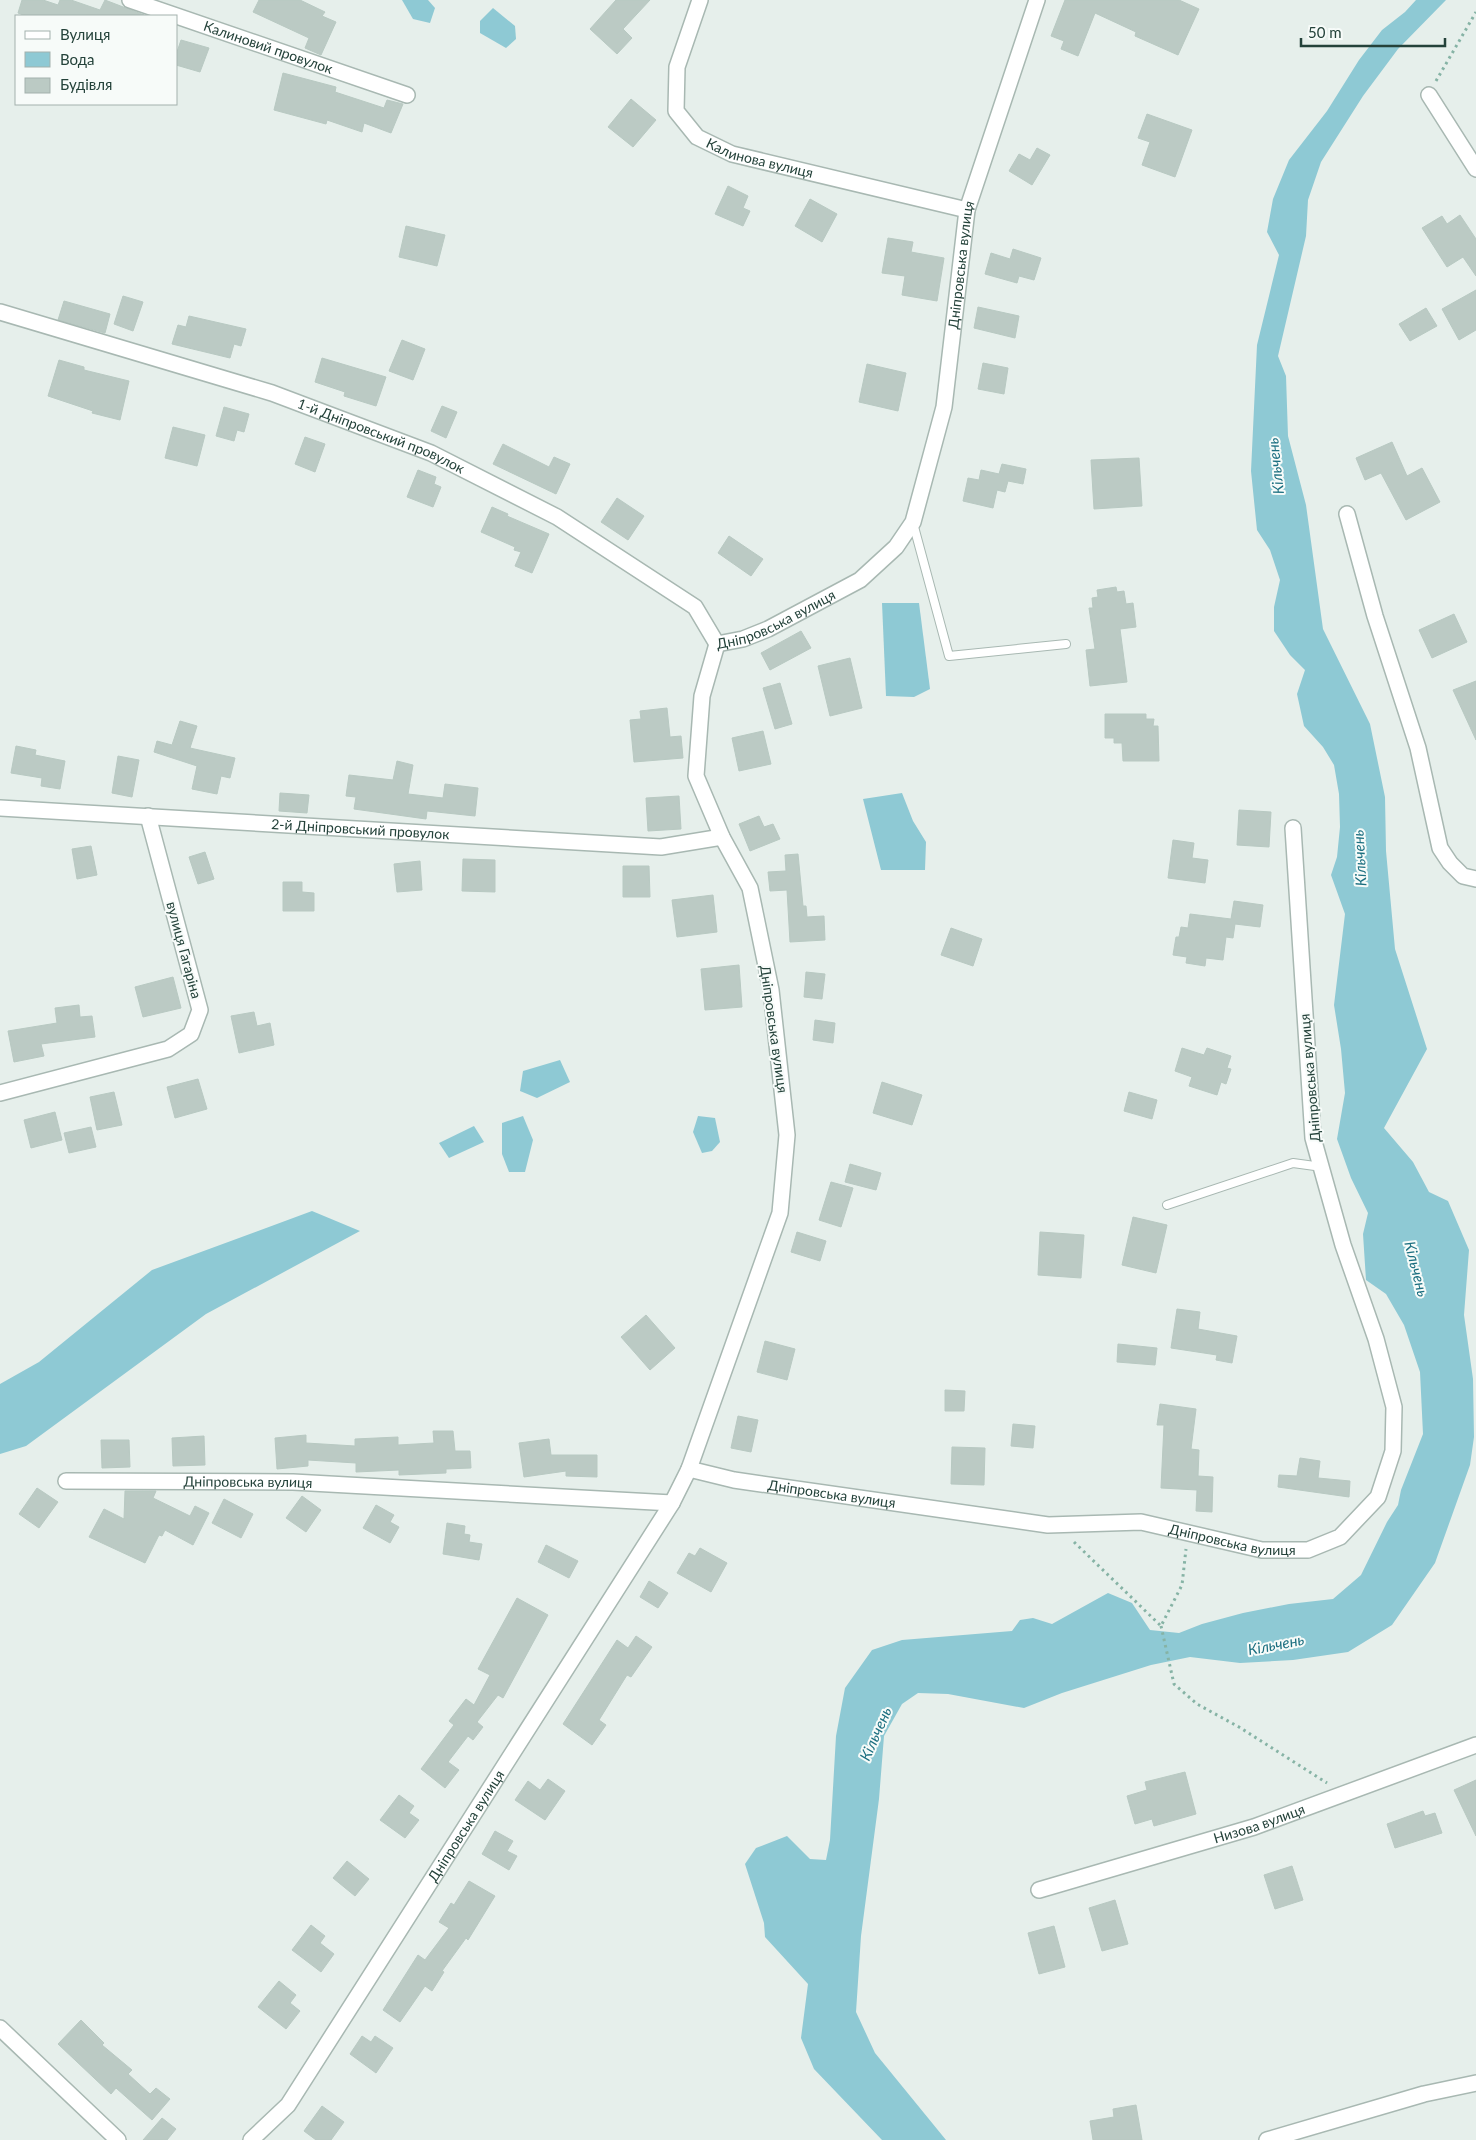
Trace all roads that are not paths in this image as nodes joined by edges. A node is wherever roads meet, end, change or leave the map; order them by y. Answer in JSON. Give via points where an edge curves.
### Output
{"nodes":[{"id":1,"x":130,"y":0,"type":"edge"},
{"id":2,"x":700,"y":0,"type":"edge"},
{"id":3,"x":1037,"y":0,"type":"edge"},
{"id":4,"x":174,"y":15,"type":"edge"},
{"id":5,"x":178,"y":16,"type":"edge"},
{"id":6,"x":408,"y":95,"type":"dead end"},
{"id":7,"x":1429,"y":95,"type":"road end"},
{"id":8,"x":1476,"y":169,"type":"edge"},
{"id":9,"x":968,"y":210,"type":"junction"},
{"id":10,"x":0,"y":312,"type":"edge"},
{"id":11,"x":1347,"y":514,"type":"dead end"},
{"id":12,"x":913,"y":522,"type":"junction"},
{"id":13,"x":717,"y":644,"type":"junction"},
{"id":14,"x":1066,"y":644,"type":"dead end"},
{"id":15,"x":0,"y":808,"type":"edge"},
{"id":16,"x":148,"y":816,"type":"junction"},
{"id":17,"x":1294,"y":828,"type":"dead end"},
{"id":18,"x":722,"y":837,"type":"junction"},
{"id":19,"x":1476,"y":879,"type":"edge"},
{"id":20,"x":0,"y":1093,"type":"edge"},
{"id":21,"x":1322,"y":1167,"type":"junction"},
{"id":22,"x":1167,"y":1205,"type":"dead end"},
{"id":23,"x":689,"y":1469,"type":"junction"},
{"id":24,"x":66,"y":1481,"type":"dead end"},
{"id":25,"x":672,"y":1503,"type":"junction"},
{"id":26,"x":1476,"y":1745,"type":"edge"},
{"id":27,"x":1039,"y":1890,"type":"dead end"},
{"id":28,"x":0,"y":2028,"type":"edge"},
{"id":29,"x":1476,"y":2083,"type":"edge"},
{"id":30,"x":118,"y":2140,"type":"edge"},
{"id":31,"x":250,"y":2140,"type":"edge"},
{"id":32,"x":1267,"y":2140,"type":"edge"}],
"edges":[{"from":1,"to":4,"type":"street","name":"Калиновий провулок"},
{"from":2,"to":9,"type":"street","name":"Калинова вулиця","via":[[677,67],[676,111],[697,137],[732,154]]},
{"from":3,"to":9,"type":"street","name":"Дніпровська вулиця"},
{"from":5,"to":6,"type":"street","name":"Калиновий провулок"},
{"from":7,"to":8,"type":"street"},
{"from":9,"to":12,"type":"street","name":"Дніпровська вулиця","via":[[944,407]]},
{"from":10,"to":13,"type":"street","name":"1-й Дніпровський провулок","via":[[272,393],[431,453],[558,517],[694,607]]},
{"from":11,"to":19,"type":"street","via":[[1375,616],[1418,748],[1440,848],[1463,876]]},
{"from":12,"to":13,"type":"street","name":"Дніпровська вулиця","via":[[896,547],[860,580],[768,629],[743,640]]},
{"from":12,"to":14,"type":"lane","via":[[949,656]]},
{"from":13,"to":18,"type":"street","name":"Дніпровська вулиця","via":[[702,696],[696,776]]},
{"from":15,"to":16,"type":"street","name":"2-й Дніпровський провулок"},
{"from":16,"to":18,"type":"street","name":"2-й Дніпровський провулок","via":[[661,847]]},
{"from":16,"to":20,"type":"street","name":"вулиця Гагаріна","via":[[200,1010],[191,1034],[168,1049]]},
{"from":17,"to":21,"type":"street","name":"Дніпровська вулиця","via":[[1313,1138]]},
{"from":18,"to":23,"type":"street","name":"Дніпровська вулиця","via":[[750,888],[770,990],[787,1135],[780,1213]]},
{"from":21,"to":22,"type":"lane","via":[[1293,1163]]},
{"from":21,"to":23,"type":"street","name":"Дніпровська вулиця","via":[[1394,1407],[1393,1450],[1378,1497],[1340,1537],[1308,1550],[1262,1550],[1141,1522],[1048,1525],[734,1480]]},
{"from":23,"to":25,"type":"street","name":"Дніпровська вулиця"},
{"from":24,"to":25,"type":"street","name":"Дніпровська вулиця","via":[[293,1482]]},
{"from":25,"to":31,"type":"street","name":"Дніпровська вулиця","via":[[288,2105]]},
{"from":26,"to":27,"type":"street","name":"Низова вулиця","via":[[1254,1827]]},
{"from":28,"to":30,"type":"street"},
{"from":29,"to":32,"type":"street","via":[[1424,2094]]}]}
